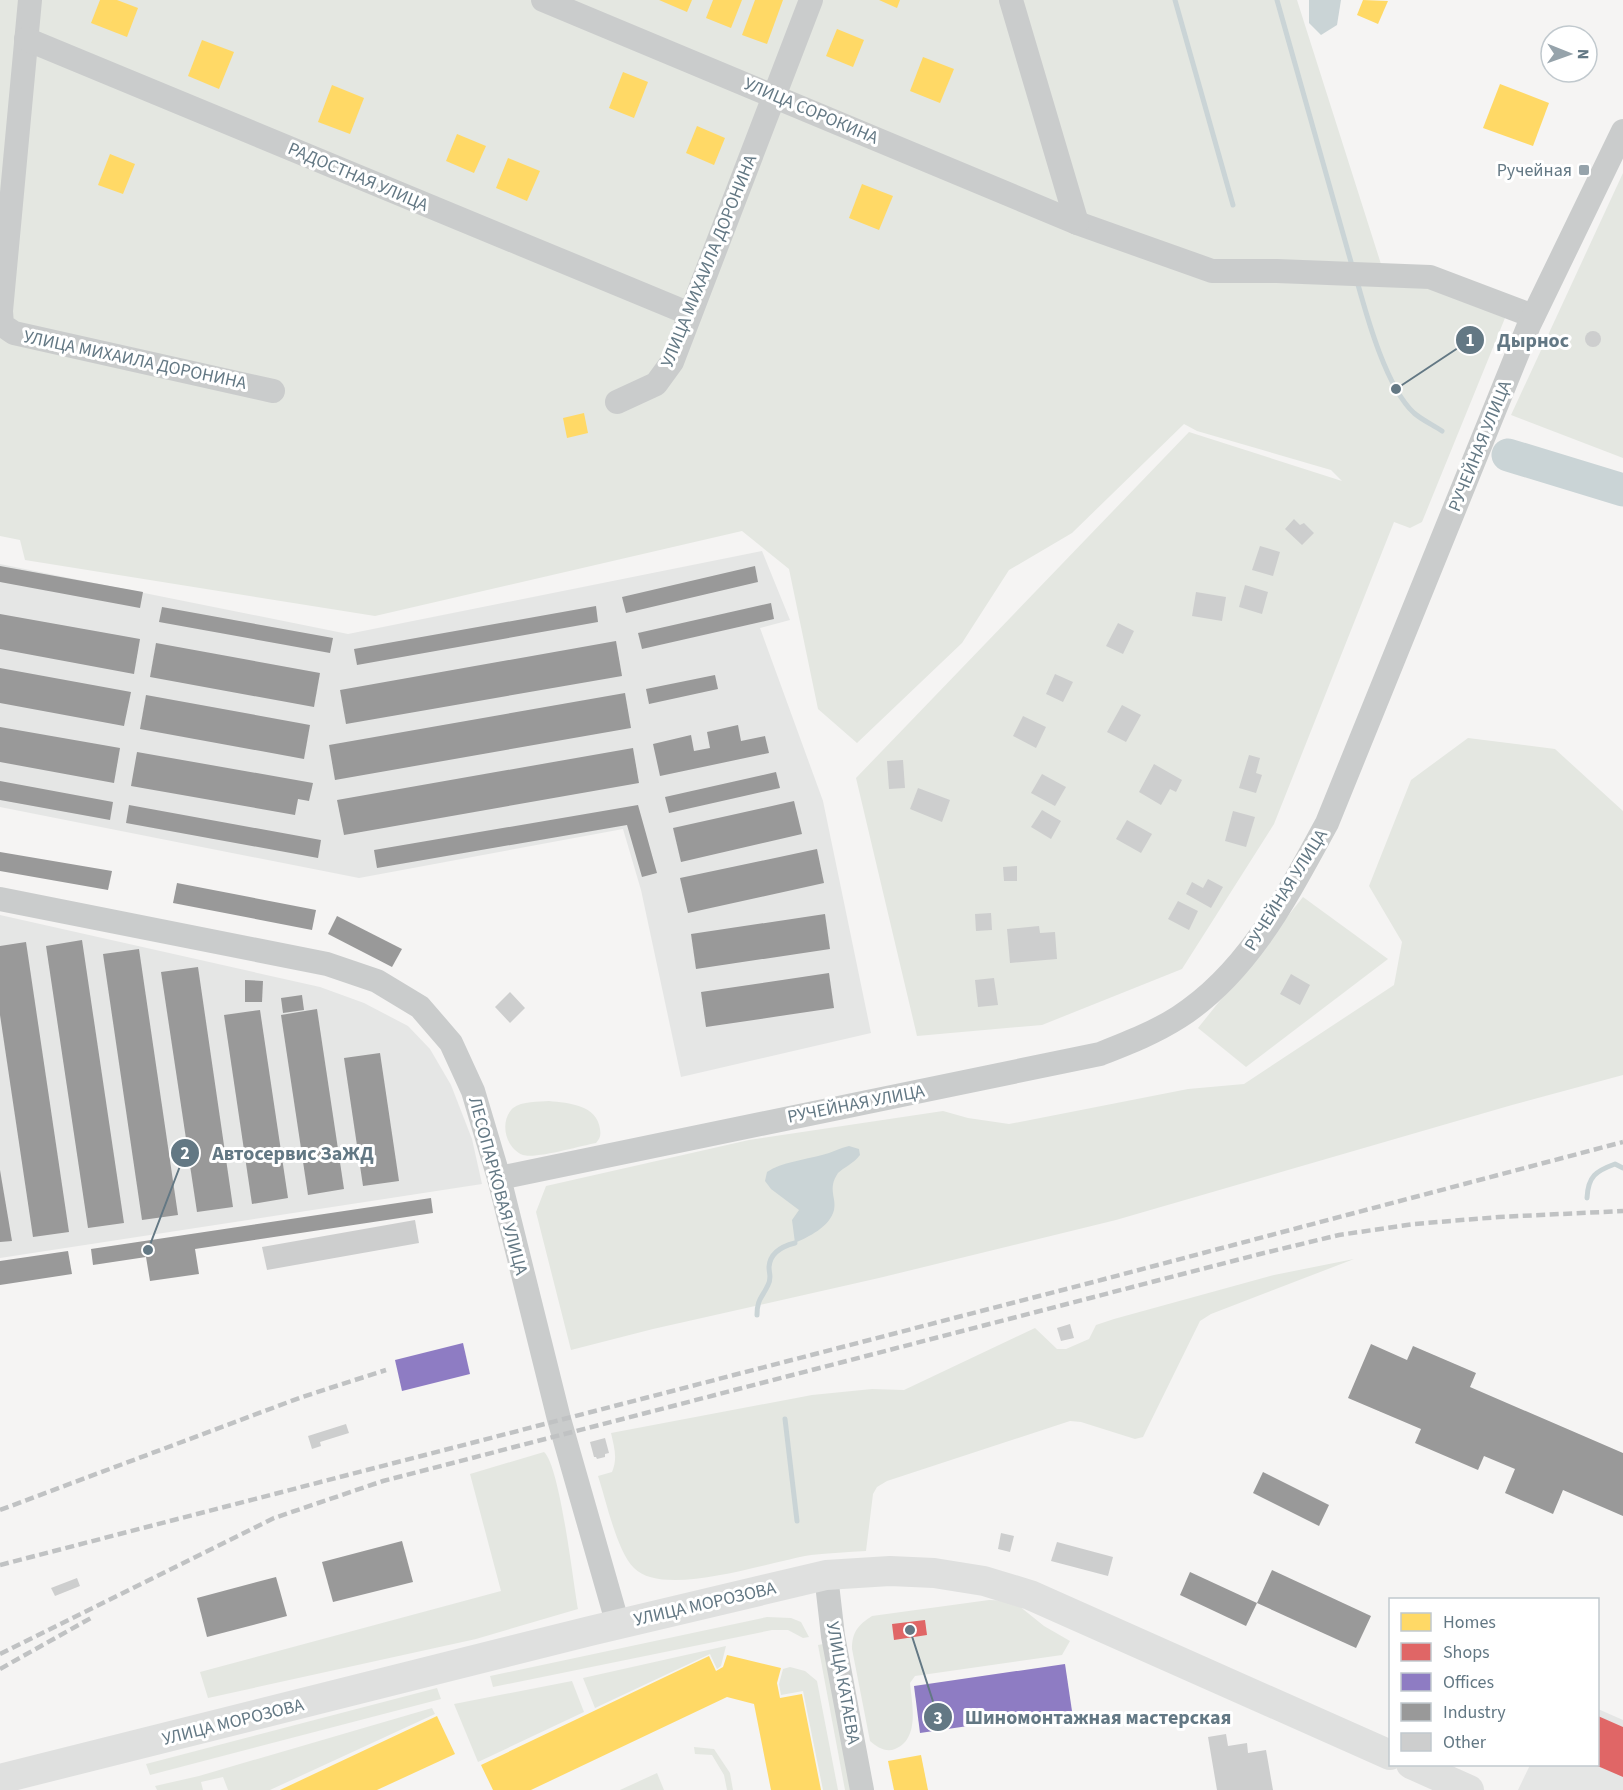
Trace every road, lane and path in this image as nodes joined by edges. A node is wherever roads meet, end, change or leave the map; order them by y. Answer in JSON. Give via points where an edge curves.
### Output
{"nodes":[{"id":1,"x":30,"y":0,"type":"edge"},
{"id":2,"x":543,"y":0,"type":"edge"},
{"id":3,"x":811,"y":0,"type":"edge"},
{"id":4,"x":1011,"y":0,"type":"edge"},
{"id":5,"x":26,"y":39,"type":"junction"},
{"id":6,"x":775,"y":95,"type":"junction"},
{"id":7,"x":1623,"y":131,"type":"edge"},
{"id":8,"x":1077,"y":223,"type":"junction"},
{"id":9,"x":690,"y":314,"type":"junction"},
{"id":10,"x":1533,"y":316,"type":"junction"},
{"id":11,"x":273,"y":391,"type":"dead end"},
{"id":12,"x":616,"y":402,"type":"dead end"},
{"id":13,"x":0,"y":899,"type":"edge"},
{"id":14,"x":499,"y":1178,"type":"junction"},
{"id":15,"x":826,"y":1575,"type":"junction"},
{"id":16,"x":618,"y":1625,"type":"junction"},
{"id":17,"x":1389,"y":1755,"type":"edge"},
{"id":18,"x":1415,"y":1766,"type":"edge"},
{"id":19,"x":0,"y":1779,"type":"edge"},
{"id":20,"x":862,"y":1790,"type":"edge"},
{"id":21,"x":1469,"y":1790,"type":"edge"}],
"edges":[{"from":1,"to":5,"type":"street","name":"УЛИЦА МИХАИЛА ДОРОНИНА"},
{"from":2,"to":6,"type":"street","name":"УЛИЦА СОРОКИНА"},
{"from":3,"to":6,"type":"street","name":"УЛИЦА МИХАИЛА ДОРОНИНА"},
{"from":4,"to":8,"type":"street"},
{"from":5,"to":9,"type":"street","name":"РАДОСТНАЯ УЛИЦА"},
{"from":5,"to":11,"type":"street","name":"УЛИЦА МИХАИЛА ДОРОНИНА","via":[[2,325],[14,333]]},
{"from":6,"to":8,"type":"street","name":"УЛИЦА СОРОКИНА"},
{"from":6,"to":9,"type":"street","name":"УЛИЦА МИХАИЛА ДОРОНИНА"},
{"from":7,"to":10,"type":"street","name":"РУЧЕЙНАЯ УЛИЦА"},
{"from":8,"to":10,"type":"street","name":"УЛИЦА СОРОКИНА","via":[[1212,271],[1430,277]]},
{"from":9,"to":12,"type":"street","name":"УЛИЦА МИХАИЛА ДОРОНИНА","via":[[672,362],[656,384]]},
{"from":10,"to":14,"type":"street","name":"РУЧЕЙНАЯ УЛИЦА","via":[[1327,823],[1256,943],[1208,995],[1141,1038],[1100,1054]]},
{"from":13,"to":14,"type":"street","name":"ЛЕСОПАРКОВАЯ УЛИЦА","via":[[327,964],[377,981],[420,1007],[451,1043],[473,1091]]},
{"from":14,"to":16,"type":"street","name":"ЛЕСОПАРКОВАЯ УЛИЦА","via":[[559,1419]]},
{"from":15,"to":16,"type":"main road","name":"УЛИЦА МОРОЗОВА"},
{"from":15,"to":17,"type":"main road","name":"УЛИЦА МОРОЗОВА","via":[[908,1571],[1008,1587]]},
{"from":15,"to":20,"type":"street","name":"УЛИЦА КАТАЕВА","via":[[833,1636]]},
{"from":16,"to":19,"type":"main road","name":"УЛИЦА МОРОЗОВА"},
{"from":18,"to":21,"type":"main road"}]}
